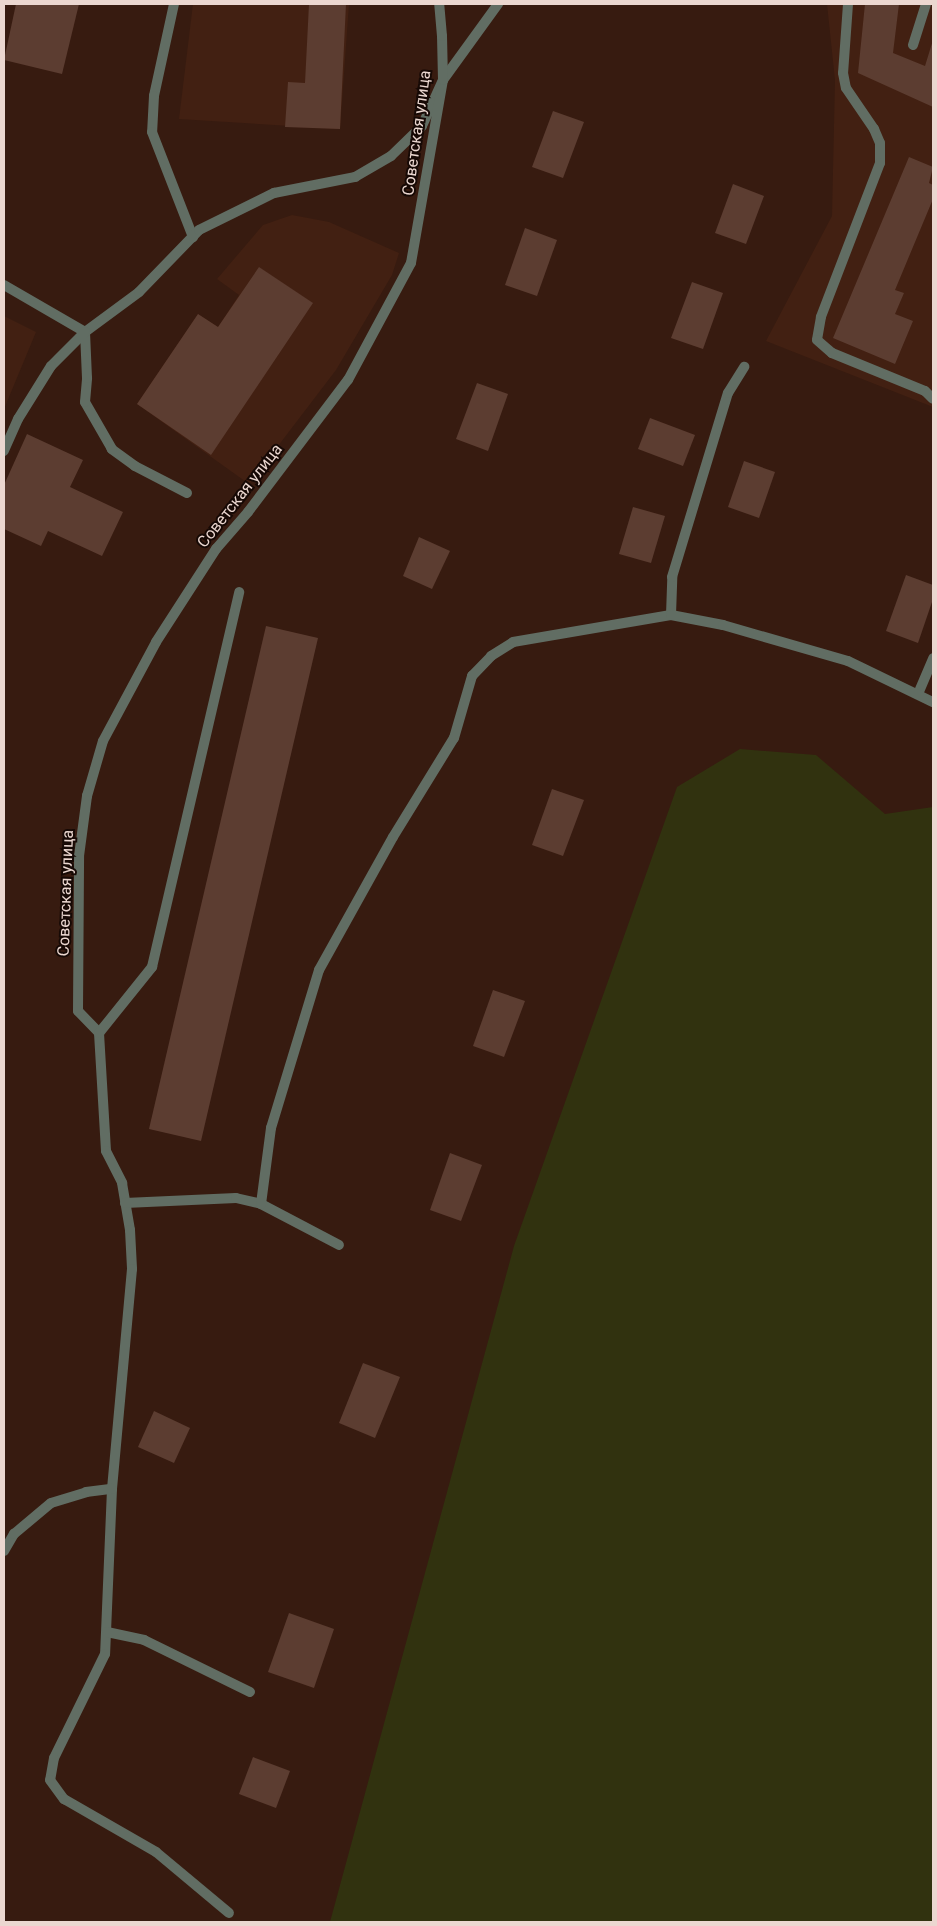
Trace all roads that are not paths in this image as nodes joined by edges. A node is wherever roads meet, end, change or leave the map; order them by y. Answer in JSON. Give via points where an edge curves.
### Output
{"nodes":[{"id":1,"x":174,"y":4,"type":"edge"},
{"id":2,"x":439,"y":4,"type":"edge"},
{"id":3,"x":498,"y":4,"type":"edge"},
{"id":4,"x":848,"y":4,"type":"edge"},
{"id":5,"x":926,"y":4,"type":"edge"},
{"id":6,"x":913,"y":45,"type":"dead end"},
{"id":7,"x":443,"y":80,"type":"junction"},
{"id":8,"x":193,"y":237,"type":"junction"},
{"id":9,"x":4,"y":285,"type":"edge"},
{"id":10,"x":85,"y":332,"type":"junction"},
{"id":11,"x":744,"y":367,"type":"dead end"},
{"id":12,"x":933,"y":399,"type":"edge"},
{"id":13,"x":4,"y":451,"type":"edge"},
{"id":14,"x":187,"y":492,"type":"dead end"},
{"id":15,"x":239,"y":592,"type":"dead end"},
{"id":16,"x":671,"y":615,"type":"junction"},
{"id":17,"x":933,"y":658,"type":"edge"},
{"id":18,"x":918,"y":694,"type":"junction"},
{"id":19,"x":933,"y":702,"type":"edge"},
{"id":20,"x":99,"y":1034,"type":"junction"},
{"id":21,"x":125,"y":1203,"type":"junction"},
{"id":22,"x":261,"y":1204,"type":"junction"},
{"id":23,"x":339,"y":1245,"type":"dead end"},
{"id":24,"x":112,"y":1489,"type":"junction"},
{"id":25,"x":4,"y":1552,"type":"edge"},
{"id":26,"x":108,"y":1632,"type":"junction"},
{"id":27,"x":250,"y":1692,"type":"dead end"},
{"id":28,"x":229,"y":1913,"type":"dead end"}],
"edges":[{"from":1,"to":8,"type":"street","via":[[154,96],[152,132]]},
{"from":2,"to":7,"type":"street","name":"Советская улица"},
{"from":3,"to":7,"type":"street"},
{"from":4,"to":12,"type":"street","via":[[843,73],[846,88],[874,129],[880,143],[880,163],[821,316],[818,340],[832,353],[925,391]]},
{"from":5,"to":6,"type":"street"},
{"from":7,"to":8,"type":"street","via":[[422,126],[391,156],[355,177],[274,193],[199,230]]},
{"from":7,"to":20,"type":"street","name":"Советская улица","via":[[411,263],[348,380],[216,549],[156,642],[103,741],[87,796],[79,856],[78,1011]]},
{"from":8,"to":10,"type":"street","via":[[139,292]]},
{"from":9,"to":10,"type":"street"},
{"from":10,"to":13,"type":"street","via":[[51,366],[18,419]]},
{"from":10,"to":14,"type":"street","via":[[85,402],[112,449],[135,466]]},
{"from":11,"to":16,"type":"street","via":[[728,393],[672,577]]},
{"from":15,"to":20,"type":"street","via":[[152,967]]},
{"from":16,"to":18,"type":"street","via":[[798,645],[848,661]]},
{"from":16,"to":22,"type":"street","via":[[514,642],[490,656],[472,676],[454,738],[393,837],[319,970],[271,1128]]},
{"from":17,"to":18,"type":"street"},
{"from":18,"to":19,"type":"street"},
{"from":20,"to":21,"type":"street","via":[[106,1151],[122,1183]]},
{"from":21,"to":22,"type":"street","via":[[236,1198]]},
{"from":21,"to":24,"type":"street","via":[[132,1269]]},
{"from":22,"to":23,"type":"street"},
{"from":24,"to":25,"type":"street","via":[[86,1492],[51,1503],[14,1534]]},
{"from":24,"to":26,"type":"street"},
{"from":26,"to":27,"type":"street","via":[[144,1640]]},
{"from":26,"to":28,"type":"street","via":[[105,1654],[54,1758],[50,1780],[64,1798],[156,1852]]}]}
